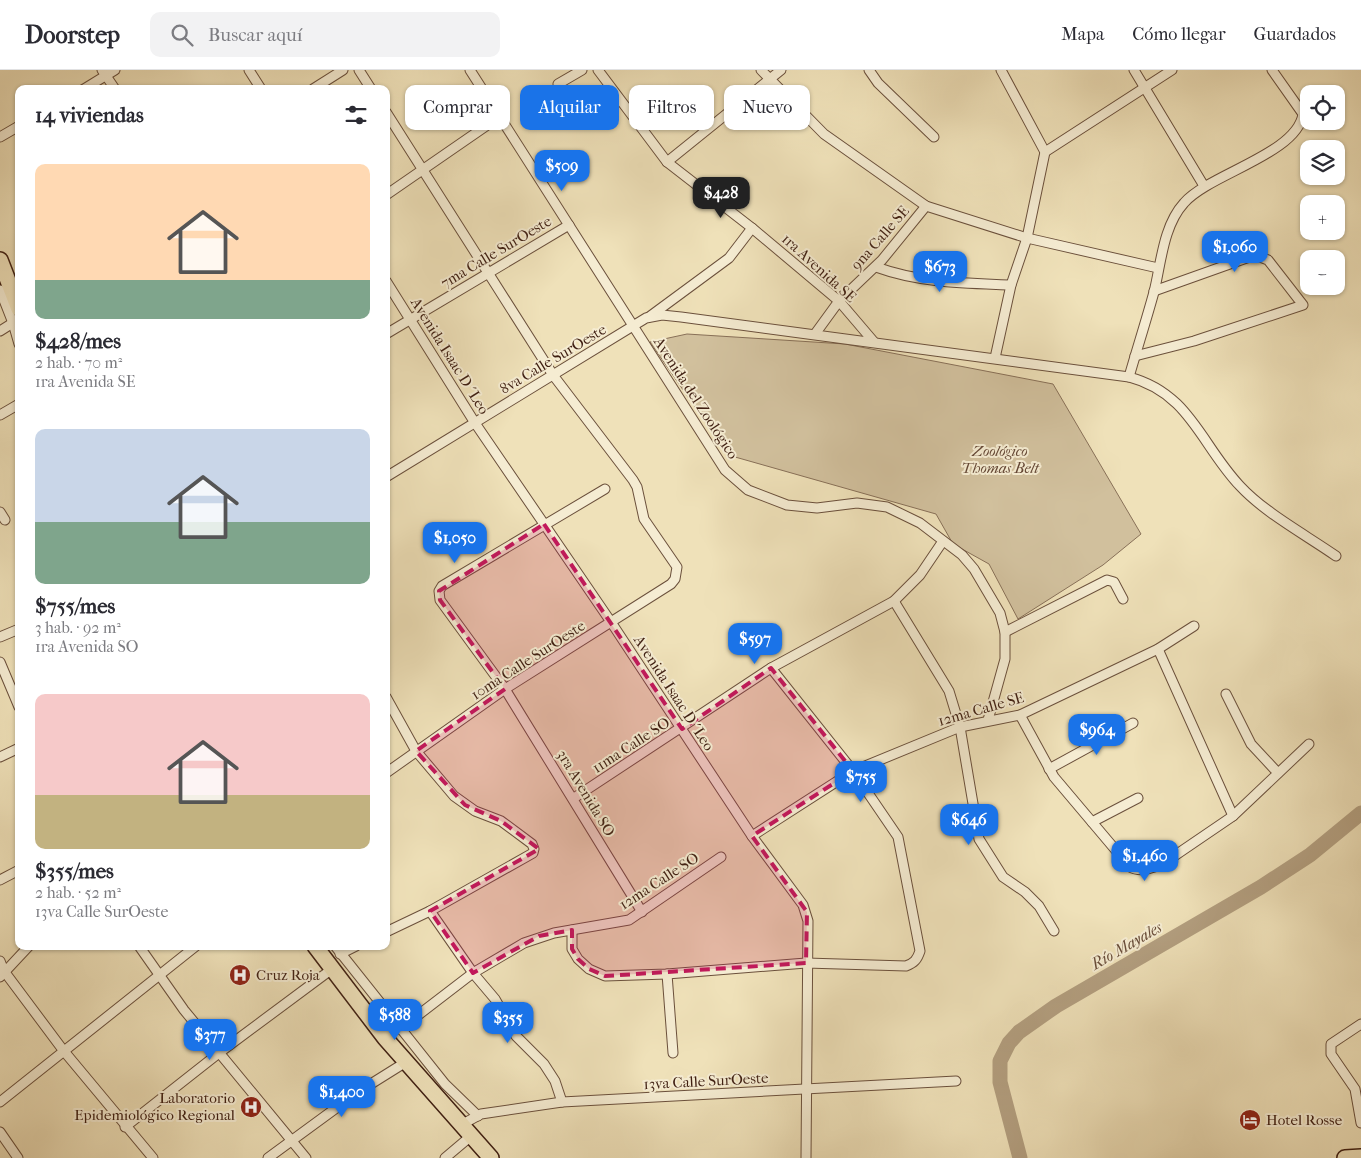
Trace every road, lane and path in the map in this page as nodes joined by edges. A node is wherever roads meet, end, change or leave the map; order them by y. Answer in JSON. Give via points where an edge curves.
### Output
{"nodes":[{"id":1,"x":115,"y":70,"type":"edge"},
{"id":2,"x":249,"y":70,"type":"edge"},
{"id":3,"x":343,"y":70,"type":"edge"},
{"id":4,"x":359,"y":70,"type":"edge"},
{"id":5,"x":470,"y":70,"type":"edge"},
{"id":6,"x":582,"y":70,"type":"edge"},
{"id":7,"x":598,"y":70,"type":"edge"},
{"id":8,"x":761,"y":70,"type":"edge"},
{"id":9,"x":781,"y":70,"type":"edge"},
{"id":10,"x":869,"y":70,"type":"edge"},
{"id":11,"x":1002,"y":70,"type":"edge"},
{"id":12,"x":1134,"y":70,"type":"edge"},
{"id":13,"x":1172,"y":70,"type":"edge"},
{"id":14,"x":1272,"y":70,"type":"edge"},
{"id":15,"x":104,"y":73,"type":"edge"},
{"id":16,"x":769,"y":81,"type":"junction"},
{"id":17,"x":558,"y":84,"type":"dead end"},
{"id":18,"x":89,"y":85,"type":"edge"},
{"id":19,"x":112,"y":85,"type":"edge"},
{"id":20,"x":258,"y":85,"type":"edge"},
{"id":21,"x":319,"y":85,"type":"edge"},
{"id":22,"x":368,"y":85,"type":"edge"},
{"id":23,"x":479,"y":85,"type":"edge"},
{"id":24,"x":1144,"y":87,"type":"junction"},
{"id":25,"x":390,"y":118,"type":"edge"},
{"id":26,"x":15,"y":128,"type":"edge"},
{"id":27,"x":481,"y":130,"type":"edge"},
{"id":28,"x":507,"y":130,"type":"edge"},
{"id":29,"x":934,"y":136,"type":"dead end"},
{"id":30,"x":0,"y":137,"type":"edge"},
{"id":31,"x":1044,"y":152,"type":"junction"},
{"id":32,"x":667,"y":162,"type":"junction"},
{"id":33,"x":425,"y":170,"type":"junction"},
{"id":34,"x":1204,"y":186,"type":"junction"},
{"id":35,"x":390,"y":192,"type":"edge"},
{"id":36,"x":926,"y":206,"type":"junction"},
{"id":37,"x":569,"y":225,"type":"junction"},
{"id":38,"x":752,"y":228,"type":"junction"},
{"id":39,"x":1027,"y":238,"type":"junction"},
{"id":40,"x":0,"y":260,"type":"edge"},
{"id":41,"x":876,"y":267,"type":"junction"},
{"id":42,"x":1158,"y":268,"type":"junction"},
{"id":43,"x":487,"y":272,"type":"junction"},
{"id":44,"x":1011,"y":284,"type":"junction"},
{"id":45,"x":10,"y":286,"type":"edge"},
{"id":46,"x":390,"y":287,"type":"edge"},
{"id":47,"x":1154,"y":291,"type":"junction"},
{"id":48,"x":839,"y":301,"type":"junction"},
{"id":49,"x":15,"y":308,"type":"edge"},
{"id":50,"x":646,"y":318,"type":"junction"},
{"id":51,"x":15,"y":319,"type":"edge"},
{"id":52,"x":412,"y":320,"type":"junction"},
{"id":53,"x":633,"y":327,"type":"junction"},
{"id":54,"x":0,"y":331,"type":"edge"},
{"id":55,"x":390,"y":332,"type":"edge"},
{"id":56,"x":815,"y":334,"type":"junction"},
{"id":57,"x":874,"y":342,"type":"junction"},
{"id":58,"x":1135,"y":356,"type":"junction"},
{"id":59,"x":995,"y":358,"type":"junction"},
{"id":60,"x":553,"y":375,"type":"junction"},
{"id":61,"x":1129,"y":377,"type":"junction"},
{"id":62,"x":15,"y":407,"type":"edge"},
{"id":63,"x":0,"y":416,"type":"edge"},
{"id":64,"x":475,"y":423,"type":"junction"},
{"id":65,"x":390,"y":475,"type":"edge"},
{"id":66,"x":605,"y":489,"type":"dead end"},
{"id":67,"x":544,"y":524,"type":"junction"},
{"id":68,"x":944,"y":541,"type":"junction"},
{"id":69,"x":1336,"y":556,"type":"dead end"},
{"id":70,"x":1123,"y":599,"type":"dead end"},
{"id":71,"x":894,"y":601,"type":"junction"},
{"id":72,"x":611,"y":622,"type":"junction"},
{"id":73,"x":1194,"y":626,"type":"dead end"},
{"id":74,"x":15,"y":631,"type":"edge"},
{"id":75,"x":1005,"y":632,"type":"junction"},
{"id":76,"x":0,"y":638,"type":"edge"},
{"id":77,"x":1158,"y":649,"type":"junction"},
{"id":78,"x":0,"y":662,"type":"edge"},
{"id":79,"x":771,"y":668,"type":"junction"},
{"id":80,"x":505,"y":689,"type":"junction"},
{"id":81,"x":1226,"y":694,"type":"dead end"},
{"id":82,"x":15,"y":698,"type":"edge"},
{"id":83,"x":390,"y":704,"type":"edge"},
{"id":84,"x":1020,"y":715,"type":"junction"},
{"id":85,"x":988,"y":720,"type":"junction"},
{"id":86,"x":1133,"y":723,"type":"dead end"},
{"id":87,"x":960,"y":727,"type":"junction"},
{"id":88,"x":682,"y":729,"type":"junction"},
{"id":89,"x":1309,"y":744,"type":"dead end"},
{"id":90,"x":15,"y":750,"type":"edge"},
{"id":91,"x":416,"y":751,"type":"junction"},
{"id":92,"x":0,"y":757,"type":"edge"},
{"id":93,"x":1049,"y":768,"type":"junction"},
{"id":94,"x":390,"y":770,"type":"edge"},
{"id":95,"x":853,"y":771,"type":"junction"},
{"id":96,"x":1278,"y":773,"type":"junction"},
{"id":97,"x":574,"y":798,"type":"junction"},
{"id":98,"x":1138,"y":798,"type":"dead end"},
{"id":99,"x":1233,"y":816,"type":"junction"},
{"id":100,"x":1092,"y":822,"type":"junction"},
{"id":101,"x":752,"y":836,"type":"junction"},
{"id":102,"x":721,"y":857,"type":"dead end"},
{"id":103,"x":15,"y":872,"type":"edge"},
{"id":104,"x":0,"y":880,"type":"edge"},
{"id":105,"x":430,"y":911,"type":"junction"},
{"id":106,"x":642,"y":912,"type":"junction"},
{"id":107,"x":390,"y":930,"type":"edge"},
{"id":108,"x":572,"y":930,"type":"junction"},
{"id":109,"x":1054,"y":930,"type":"dead end"},
{"id":110,"x":26,"y":950,"type":"edge"},
{"id":111,"x":142,"y":950,"type":"edge"},
{"id":112,"x":191,"y":950,"type":"edge"},
{"id":113,"x":318,"y":950,"type":"edge"},
{"id":114,"x":337,"y":950,"type":"edge"},
{"id":115,"x":0,"y":961,"type":"edge"},
{"id":116,"x":806,"y":963,"type":"junction"},
{"id":117,"x":332,"y":969,"type":"junction"},
{"id":118,"x":474,"y":973,"type":"junction"},
{"id":119,"x":2,"y":974,"type":"edge"},
{"id":120,"x":667,"y":974,"type":"junction"},
{"id":121,"x":158,"y":976,"type":"junction"},
{"id":122,"x":1361,"y":1024,"type":"edge"},
{"id":123,"x":400,"y":1029,"type":"junction"},
{"id":124,"x":63,"y":1050,"type":"junction"},
{"id":125,"x":219,"y":1053,"type":"junction"},
{"id":126,"x":674,"y":1053,"type":"dead end"},
{"id":127,"x":406,"y":1062,"type":"junction"},
{"id":128,"x":956,"y":1081,"type":"dead end"},
{"id":129,"x":1358,"y":1088,"type":"edge"},
{"id":130,"x":805,"y":1089,"type":"junction"},
{"id":131,"x":0,"y":1102,"type":"edge"},
{"id":132,"x":562,"y":1102,"type":"junction"},
{"id":133,"x":478,"y":1116,"type":"junction"},
{"id":134,"x":1361,"y":1123,"type":"edge"},
{"id":135,"x":125,"y":1127,"type":"junction"},
{"id":136,"x":466,"y":1130,"type":"junction"},
{"id":137,"x":0,"y":1132,"type":"edge"},
{"id":138,"x":291,"y":1140,"type":"junction"},
{"id":139,"x":1361,"y":1154,"type":"edge"},
{"id":140,"x":18,"y":1158,"type":"edge"},
{"id":141,"x":153,"y":1158,"type":"edge"},
{"id":142,"x":268,"y":1158,"type":"edge"},
{"id":143,"x":306,"y":1158,"type":"edge"},
{"id":144,"x":444,"y":1158,"type":"edge"},
{"id":145,"x":491,"y":1158,"type":"edge"},
{"id":146,"x":806,"y":1158,"type":"edge"},
{"id":147,"x":1345,"y":1158,"type":"edge"}],
"edges":[{"from":1,"to":15,"type":"street"},
{"from":2,"to":20,"type":"street"},
{"from":3,"to":21,"type":"street"},
{"from":4,"to":22,"type":"street"},
{"from":5,"to":23,"type":"street","name":"Avenida del Zoológico"},
{"from":6,"to":17,"type":"street"},
{"from":7,"to":32,"type":"street","name":"1ra Avenida SE"},
{"from":8,"to":16,"type":"street"},
{"from":9,"to":16,"type":"street"},
{"from":10,"to":29,"type":"street","via":[[878,83]]},
{"from":11,"to":31,"type":"street"},
{"from":12,"to":24,"type":"street"},
{"from":13,"to":24,"type":"street"},
{"from":14,"to":34,"type":"street","via":[[1303,114],[1298,127],[1262,156]]},
{"from":15,"to":18,"type":"street"},
{"from":15,"to":19,"type":"street"},
{"from":16,"to":32,"type":"street"},
{"from":16,"to":36,"type":"street","via":[[824,134]]},
{"from":24,"to":31,"type":"street"},
{"from":24,"to":34,"type":"street"},
{"from":25,"to":33,"type":"street"},
{"from":26,"to":30,"type":"street"},
{"from":27,"to":33,"type":"street"},
{"from":28,"to":37,"type":"street","name":"Avenida del Zoológico"},
{"from":31,"to":39,"type":"street"},
{"from":32,"to":38,"type":"street","name":"1ra Avenida SE"},
{"from":33,"to":35,"type":"street"},
{"from":33,"to":43,"type":"street"},
{"from":34,"to":42,"type":"street","via":[[1184,203],[1171,224]]},
{"from":36,"to":39,"type":"street"},
{"from":36,"to":41,"type":"street","name":"9na Calle SE"},
{"from":37,"to":43,"type":"street","name":"7ma Calle SurOeste"},
{"from":37,"to":53,"type":"street","name":"Avenida del Zoológico"},
{"from":38,"to":48,"type":"street","name":"1ra Avenida SE"},
{"from":38,"to":50,"type":"street","name":"8va Calle SurOeste","via":[[729,258]]},
{"from":39,"to":42,"type":"street"},
{"from":39,"to":44,"type":"street"},
{"from":40,"to":45,"type":"highway"},
{"from":41,"to":44,"type":"street","via":[[928,281]]},
{"from":41,"to":48,"type":"street","name":"9na Calle SE"},
{"from":42,"to":47,"type":"street"},
{"from":43,"to":52,"type":"street","name":"7ma Calle SurOeste"},
{"from":43,"to":60,"type":"street"},
{"from":44,"to":59,"type":"street"},
{"from":45,"to":49,"type":"highway"},
{"from":46,"to":52,"type":"street","name":"Avenida Isaac D´Leo"},
{"from":47,"to":58,"type":"street"},
{"from":47,"to":58,"type":"street","via":[[1255,255],[1268,260],[1303,305],[1203,339]]},
{"from":48,"to":56,"type":"street","name":"9na Calle SE"},
{"from":48,"to":57,"type":"street","name":"1ra Avenida SE"},
{"from":50,"to":53,"type":"street","name":"8va Calle SurOeste"},
{"from":50,"to":56,"type":"street","via":[[681,316]]},
{"from":51,"to":54,"type":"street"},
{"from":52,"to":55,"type":"street","name":"7ma Calle SurOeste"},
{"from":52,"to":64,"type":"street","name":"Avenida Isaac D´Leo"},
{"from":53,"to":60,"type":"street","name":"8va Calle SurOeste"},
{"from":53,"to":68,"type":"street","name":"Avenida del Zoológico","via":[[725,470],[748,490],[787,505],[817,508],[857,503],[887,507],[913,519]]},
{"from":56,"to":57,"type":"street"},
{"from":57,"to":59,"type":"street"},
{"from":58,"to":61,"type":"street"},
{"from":59,"to":61,"type":"street"},
{"from":60,"to":64,"type":"street","name":"8va Calle SurOeste"},
{"from":60,"to":72,"type":"street","name":"10ma Calle SurOeste","via":[[637,486],[644,519],[677,567],[671,584]]},
{"from":61,"to":69,"type":"street","via":[[1153,384],[1165,392],[1183,409],[1241,487]]},
{"from":62,"to":63,"type":"street"},
{"from":64,"to":65,"type":"street","name":"8va Calle SurOeste"},
{"from":64,"to":67,"type":"street","name":"Avenida Isaac D´Leo"},
{"from":66,"to":67,"type":"street"},
{"from":67,"to":72,"type":"street","name":"Avenida Isaac D´Leo"},
{"from":67,"to":80,"type":"street","name":"3ra Avenida SO","via":[[442,586],[439,591],[440,600]]},
{"from":68,"to":71,"type":"street","name":"11ma Calle SO","via":[[920,575]]},
{"from":68,"to":75,"type":"street","name":"Avenida del Zoológico","via":[[974,569],[1000,613]]},
{"from":70,"to":75,"type":"street","via":[[1114,582],[1107,580]]},
{"from":71,"to":79,"type":"street","name":"11ma Calle SO"},
{"from":71,"to":87,"type":"street","via":[[949,691]]},
{"from":72,"to":80,"type":"street","name":"10ma Calle SurOeste"},
{"from":72,"to":88,"type":"street","name":"Avenida Isaac D´Leo"},
{"from":73,"to":77,"type":"street","name":"12ma Calle SE"},
{"from":74,"to":76,"type":"street"},
{"from":75,"to":85,"type":"street","name":"Avenida del Zoológico","via":[[1005,659]]},
{"from":77,"to":84,"type":"street","name":"12ma Calle SE"},
{"from":77,"to":99,"type":"street"},
{"from":78,"to":82,"type":"street"},
{"from":79,"to":88,"type":"street","name":"11ma Calle SO"},
{"from":79,"to":95,"type":"street"},
{"from":80,"to":91,"type":"street","name":"10ma Calle SurOeste"},
{"from":80,"to":97,"type":"street","name":"3ra Avenida SO"},
{"from":81,"to":96,"type":"street","via":[[1251,744]]},
{"from":83,"to":91,"type":"street"},
{"from":84,"to":85,"type":"street","name":"12ma Calle SE"},
{"from":84,"to":93,"type":"street"},
{"from":85,"to":87,"type":"street","name":"12ma Calle SE"},
{"from":86,"to":93,"type":"street"},
{"from":87,"to":95,"type":"street","name":"12ma Calle SE"},
{"from":87,"to":109,"type":"street","via":[[979,839],[1003,876],[1039,906]]},
{"from":88,"to":97,"type":"street","name":"11ma Calle SO"},
{"from":88,"to":101,"type":"street","name":"Avenida Isaac D´Leo"},
{"from":89,"to":96,"type":"street"},
{"from":90,"to":92,"type":"street"},
{"from":91,"to":94,"type":"street","name":"10ma Calle SurOeste"},
{"from":91,"to":105,"type":"street","via":[[454,796],[475,811],[501,821],[532,844],[534,849],[533,853]]},
{"from":93,"to":100,"type":"street"},
{"from":95,"to":101,"type":"street","name":"12ma Calle SE"},
{"from":95,"to":116,"type":"street","via":[[898,836],[920,951],[914,963],[906,966]]},
{"from":96,"to":99,"type":"street"},
{"from":97,"to":106,"type":"street","name":"3ra Avenida SO"},
{"from":98,"to":100,"type":"street"},
{"from":99,"to":100,"type":"street","via":[[1164,863],[1138,870],[1130,867]]},
{"from":101,"to":116,"type":"street","name":"Avenida Isaac D´Leo","via":[[807,912]]},
{"from":102,"to":106,"type":"street","name":"12ma Calle SO"},
{"from":103,"to":104,"type":"street"},
{"from":105,"to":107,"type":"street"},
{"from":105,"to":118,"type":"street"},
{"from":106,"to":108,"type":"street","name":"12ma Calle SO","via":[[629,920]]},
{"from":108,"to":118,"type":"street","name":"12ma Calle SO","via":[[531,939]]},
{"from":108,"to":120,"type":"street","via":[[572,949],[589,970],[605,976]]},
{"from":110,"to":119,"type":"street"},
{"from":111,"to":121,"type":"street"},
{"from":112,"to":121,"type":"street"},
{"from":113,"to":117,"type":"highway"},
{"from":114,"to":123,"type":"street"},
{"from":115,"to":119,"type":"street"},
{"from":116,"to":120,"type":"street"},
{"from":116,"to":130,"type":"street","name":"Avenida Isaac D´Leo"},
{"from":117,"to":125,"type":"street"},
{"from":117,"to":127,"type":"highway"},
{"from":118,"to":123,"type":"street","name":"12ma Calle SO"},
{"from":118,"to":132,"type":"street","via":[[495,999],[516,1036],[544,1064],[555,1081]]},
{"from":119,"to":124,"type":"street"},
{"from":120,"to":126,"type":"street"},
{"from":121,"to":124,"type":"street"},
{"from":121,"to":125,"type":"street"},
{"from":122,"to":129,"type":"street","via":[[1331,1044],[1330,1049]]},
{"from":123,"to":133,"type":"street","via":[[445,1084]]},
{"from":124,"to":131,"type":"street"},
{"from":124,"to":135,"type":"street"},
{"from":125,"to":135,"type":"street"},
{"from":125,"to":138,"type":"street"},
{"from":127,"to":136,"type":"highway"},
{"from":127,"to":138,"type":"street"},
{"from":128,"to":130,"type":"street","name":"13va Calle SurOeste"},
{"from":129,"to":134,"type":"street"},
{"from":130,"to":132,"type":"street","name":"13va Calle SurOeste"},
{"from":130,"to":146,"type":"street","name":"Avenida Isaac D´Leo"},
{"from":132,"to":133,"type":"street","name":"13va Calle SurOeste"},
{"from":133,"to":136,"type":"street","name":"13va Calle SurOeste"},
{"from":135,"to":141,"type":"street"},
{"from":136,"to":144,"type":"street","name":"13va Calle SurOeste"},
{"from":136,"to":145,"type":"highway"},
{"from":137,"to":140,"type":"street"},
{"from":138,"to":142,"type":"street"},
{"from":138,"to":143,"type":"street"},
{"from":139,"to":147,"type":"highway"}]}
